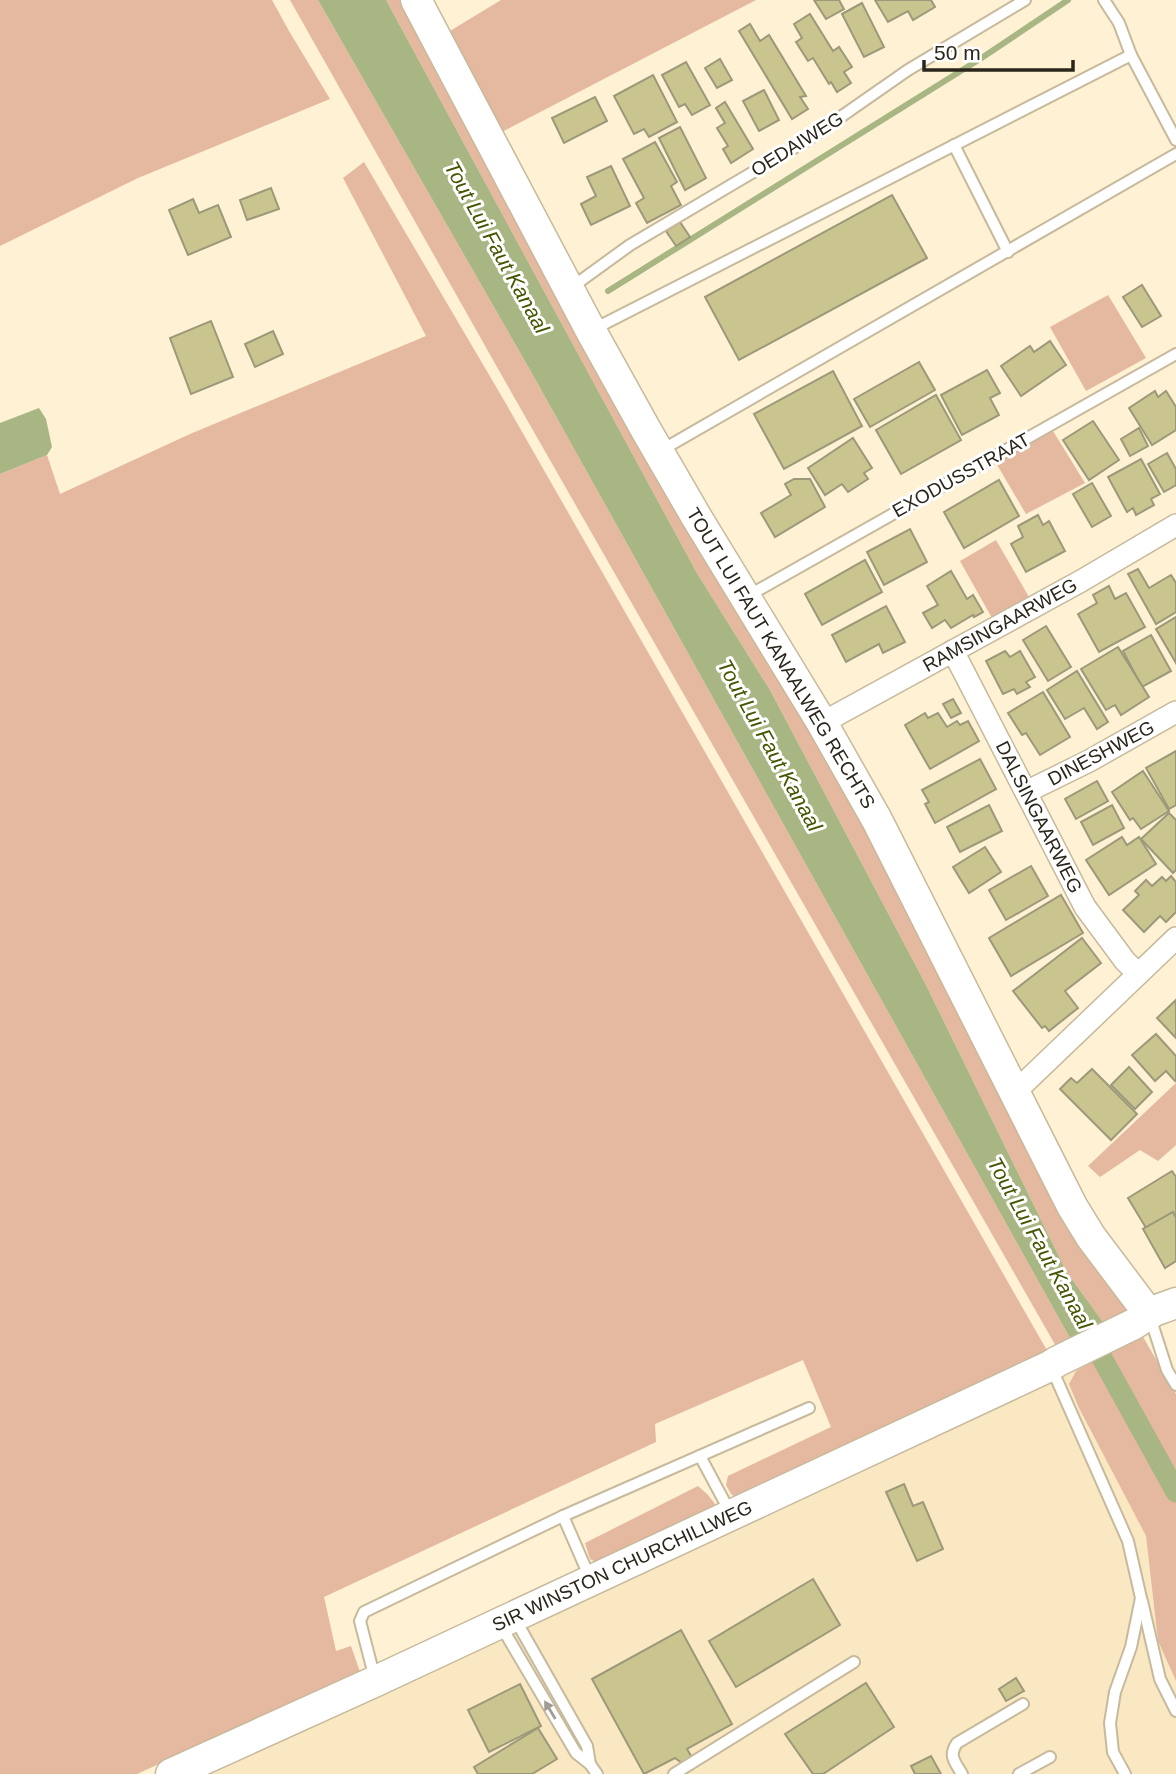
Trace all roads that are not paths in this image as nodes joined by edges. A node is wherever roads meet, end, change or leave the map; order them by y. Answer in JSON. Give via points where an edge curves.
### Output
{"nodes":[{"id":1,"x":416,"y":0,"type":"edge"},
{"id":2,"x":1025,"y":0,"type":"edge"},
{"id":3,"x":1104,"y":0,"type":"edge"},
{"id":4,"x":1131,"y":55,"type":"junction"},
{"id":5,"x":1176,"y":140,"type":"edge"},
{"id":6,"x":954,"y":145,"type":"junction"},
{"id":7,"x":1176,"y":154,"type":"edge"},
{"id":8,"x":1008,"y":252,"type":"junction"},
{"id":9,"x":569,"y":289,"type":"junction"},
{"id":10,"x":591,"y":331,"type":"junction"},
{"id":11,"x":1176,"y":354,"type":"edge"},
{"id":12,"x":659,"y":452,"type":"junction"},
{"id":13,"x":1176,"y":525,"type":"edge"},
{"id":14,"x":746,"y":597,"type":"junction"},
{"id":15,"x":953,"y":651,"type":"junction"},
{"id":16,"x":1176,"y":712,"type":"edge"},
{"id":17,"x":822,"y":723,"type":"junction"},
{"id":18,"x":1026,"y":792,"type":"junction"},
{"id":19,"x":1176,"y":938,"type":"edge"},
{"id":20,"x":1138,"y":974,"type":"junction"},
{"id":21,"x":1015,"y":1092,"type":"junction"},
{"id":22,"x":1176,"y":1303,"type":"edge"},
{"id":23,"x":1141,"y":1319,"type":"junction"},
{"id":24,"x":1061,"y":1361,"type":"junction"},
{"id":25,"x":1176,"y":1385,"type":"edge"},
{"id":26,"x":809,"y":1408,"type":"dead end"},
{"id":27,"x":700,"y":1455,"type":"junction"},
{"id":28,"x":732,"y":1514,"type":"junction"},
{"id":29,"x":564,"y":1516,"type":"junction"},
{"id":30,"x":591,"y":1580,"type":"junction"},
{"id":31,"x":1141,"y":1598,"type":"junction"},
{"id":32,"x":506,"y":1620,"type":"junction"},
{"id":33,"x":853,"y":1662,"type":"dead end"},
{"id":34,"x":376,"y":1681,"type":"junction"},
{"id":35,"x":1023,"y":1704,"type":"dead end"},
{"id":36,"x":1176,"y":1711,"type":"edge"},
{"id":37,"x":1050,"y":1756,"type":"dead end"},
{"id":38,"x":171,"y":1774,"type":"edge"},
{"id":39,"x":597,"y":1774,"type":"edge"},
{"id":40,"x":674,"y":1774,"type":"edge"},
{"id":41,"x":962,"y":1774,"type":"edge"},
{"id":42,"x":1019,"y":1774,"type":"edge"},
{"id":43,"x":1125,"y":1774,"type":"edge"}],
"edges":[{"from":1,"to":9,"type":"street","name":"TOUT LUI FAUT KANAALWEG RECHTS"},
{"from":2,"to":9,"type":"lane","name":"OEDAIWEG","via":[[908,70],[809,139],[630,246]]},
{"from":3,"to":4,"type":"lane"},
{"from":4,"to":5,"type":"lane"},
{"from":4,"to":6,"type":"lane"},
{"from":6,"to":8,"type":"lane"},
{"from":6,"to":10,"type":"lane"},
{"from":7,"to":8,"type":"lane"},
{"from":8,"to":12,"type":"lane"},
{"from":9,"to":10,"type":"street","name":"TOUT LUI FAUT KANAALWEG RECHTS"},
{"from":10,"to":12,"type":"street","name":"TOUT LUI FAUT KANAALWEG RECHTS"},
{"from":11,"to":14,"type":"lane","name":"EXODUSSTRAAT"},
{"from":12,"to":14,"type":"street","name":"TOUT LUI FAUT KANAALWEG RECHTS"},
{"from":13,"to":15,"type":"street","name":"RAMSINGAARWEG"},
{"from":14,"to":17,"type":"street","name":"TOUT LUI FAUT KANAALWEG RECHTS"},
{"from":15,"to":17,"type":"street","name":"RAMSINGAARWEG"},
{"from":15,"to":18,"type":"street","name":"DALSINGAARWEG"},
{"from":16,"to":18,"type":"street","name":"DINESHWEG"},
{"from":17,"to":21,"type":"street","name":"TOUT LUI FAUT KANAALWEG RECHTS","via":[[877,820]]},
{"from":18,"to":20,"type":"street","name":"DALSINGAARWEG","via":[[1085,907]]},
{"from":19,"to":20,"type":"street"},
{"from":20,"to":21,"type":"street"},
{"from":21,"to":23,"type":"street","name":"TOUT LUI FAUT KANAALWEG RECHTS","via":[[1072,1206]]},
{"from":22,"to":23,"type":"street"},
{"from":23,"to":24,"type":"street","name":"SIR WINSTON CHURCHILLWEG"},
{"from":23,"to":25,"type":"lane"},
{"from":24,"to":28,"type":"street","name":"SIR WINSTON CHURCHILLWEG"},
{"from":24,"to":31,"type":"lane","via":[[1128,1541]]},
{"from":26,"to":27,"type":"lane"},
{"from":27,"to":28,"type":"lane"},
{"from":27,"to":29,"type":"lane"},
{"from":28,"to":30,"type":"street","name":"SIR WINSTON CHURCHILLWEG"},
{"from":29,"to":30,"type":"lane"},
{"from":29,"to":34,"type":"lane","via":[[364,1612],[360,1621]]},
{"from":30,"to":32,"type":"street","name":"SIR WINSTON CHURCHILLWEG"},
{"from":31,"to":36,"type":"lane","via":[[1160,1679]]},
{"from":31,"to":43,"type":"lane","via":[[1110,1723],[1113,1752]]},
{"from":32,"to":34,"type":"street","name":"SIR WINSTON CHURCHILLWEG"},
{"from":32,"to":39,"type":"lane","via":[[587,1746]]},
{"from":33,"to":40,"type":"lane"},
{"from":34,"to":38,"type":"street","name":"SIR WINSTON CHURCHILLWEG"},
{"from":35,"to":41,"type":"lane","via":[[957,1743],[952,1757]]},
{"from":37,"to":42,"type":"lane"}]}
